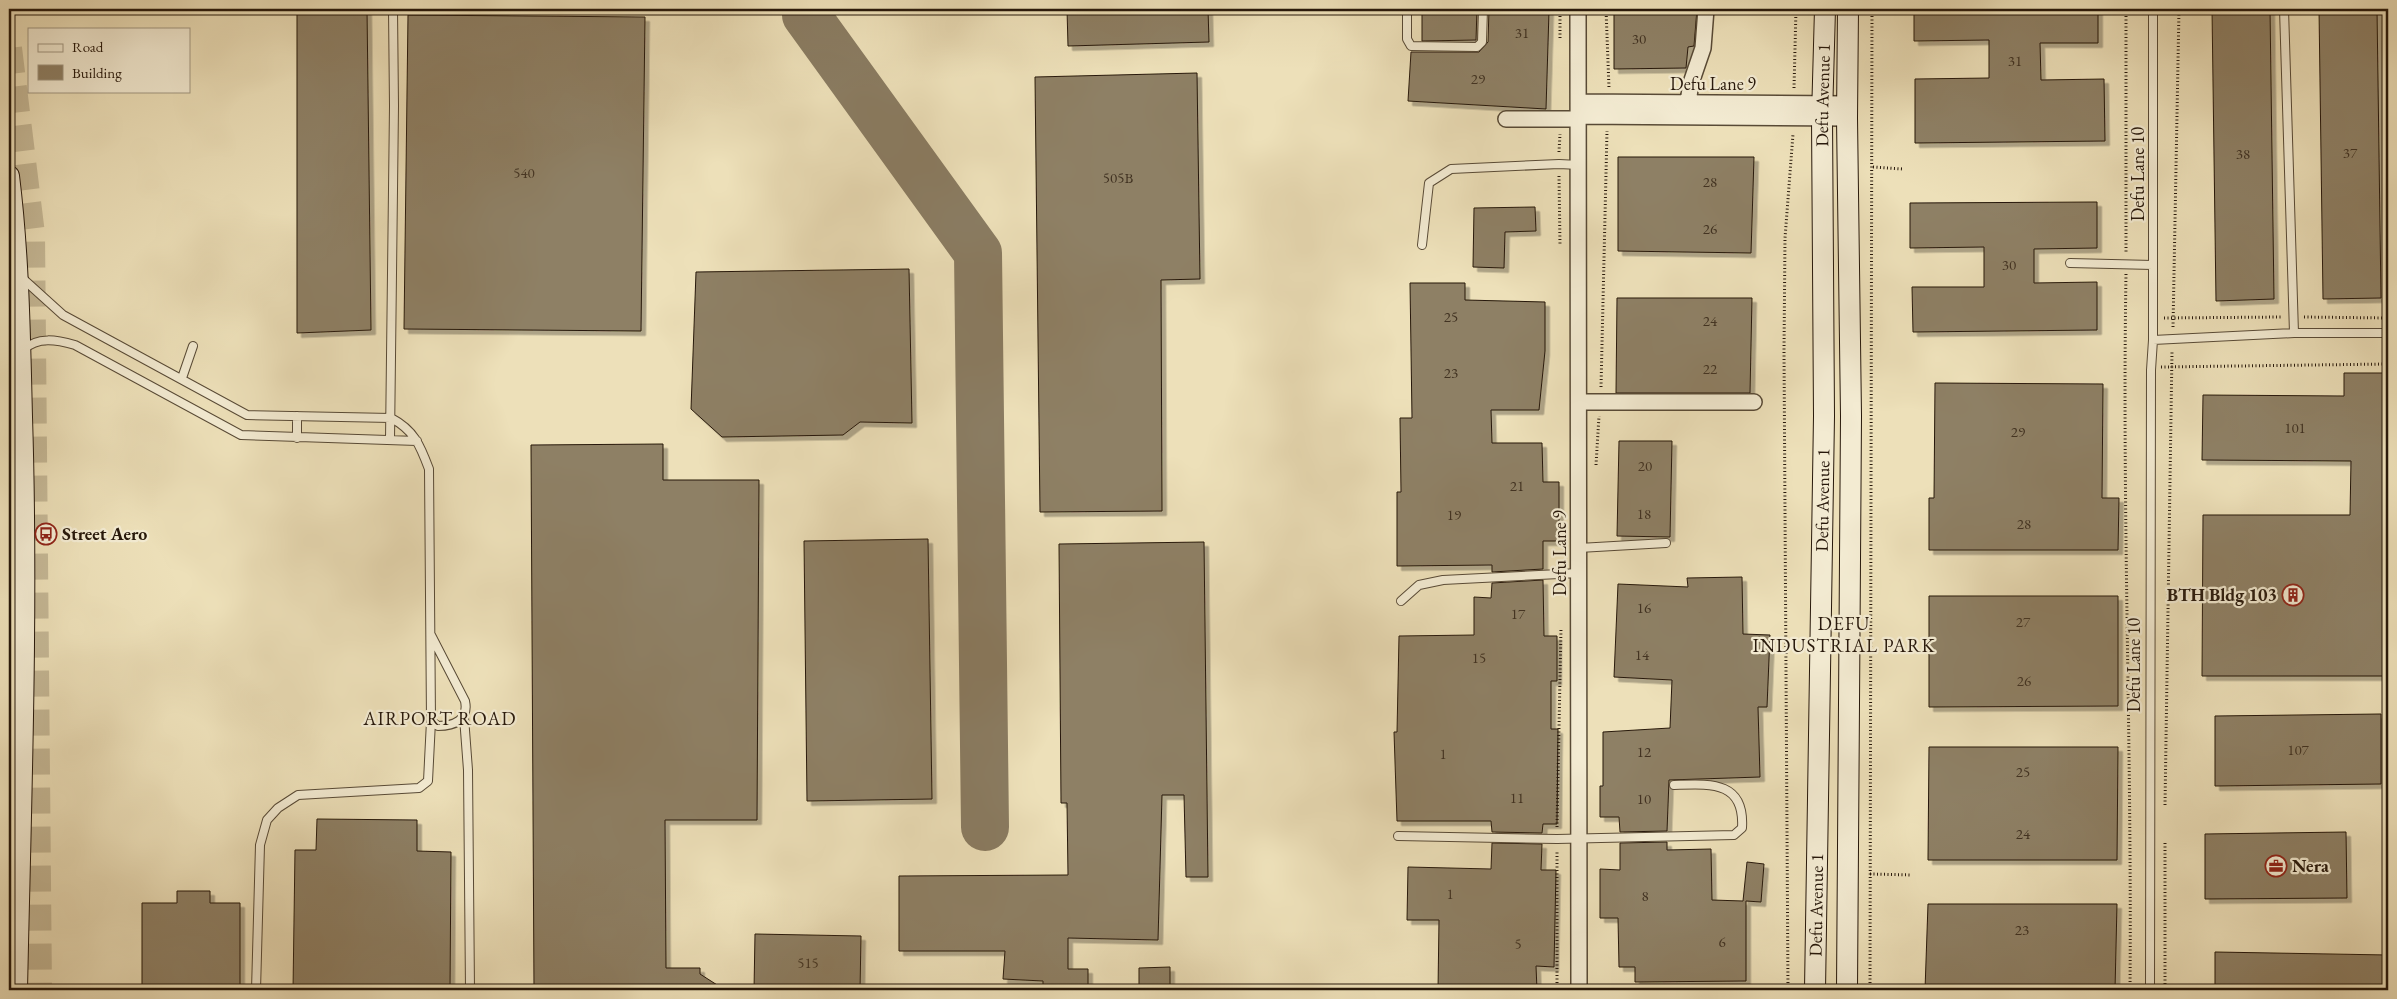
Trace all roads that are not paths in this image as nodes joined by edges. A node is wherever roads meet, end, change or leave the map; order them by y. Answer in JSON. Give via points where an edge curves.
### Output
{"nodes":[{"id":1,"x":393,"y":9,"type":"edge"},
{"id":2,"x":1407,"y":9,"type":"edge"},
{"id":3,"x":1483,"y":9,"type":"edge"},
{"id":4,"x":1578,"y":9,"type":"edge"},
{"id":5,"x":1706,"y":9,"type":"edge"},
{"id":6,"x":1825,"y":9,"type":"edge"},
{"id":7,"x":1848,"y":9,"type":"edge"},
{"id":8,"x":2153,"y":9,"type":"edge"},
{"id":9,"x":2284,"y":9,"type":"edge"},
{"id":10,"x":1688,"y":102,"type":"junction"},
{"id":11,"x":1608,"y":109,"type":"junction"},
{"id":12,"x":1822,"y":110,"type":"junction"},
{"id":13,"x":1847,"y":111,"type":"junction"},
{"id":14,"x":1579,"y":112,"type":"junction"},
{"id":15,"x":1506,"y":119,"type":"dead end"},
{"id":16,"x":1579,"y":165,"type":"junction"},
{"id":17,"x":9,"y":176,"type":"edge"},
{"id":18,"x":1422,"y":245,"type":"dead end"},
{"id":19,"x":2070,"y":263,"type":"dead end"},
{"id":20,"x":2153,"y":265,"type":"junction"},
{"id":21,"x":18,"y":274,"type":"junction"},
{"id":22,"x":2294,"y":333,"type":"junction"},
{"id":23,"x":2388,"y":333,"type":"edge"},
{"id":24,"x":2153,"y":340,"type":"junction"},
{"id":25,"x":193,"y":346,"type":"dead end"},
{"id":26,"x":20,"y":354,"type":"junction"},
{"id":27,"x":182,"y":378,"type":"junction"},
{"id":28,"x":1579,"y":402,"type":"junction"},
{"id":29,"x":1754,"y":402,"type":"dead end"},
{"id":30,"x":297,"y":416,"type":"junction"},
{"id":31,"x":391,"y":418,"type":"junction"},
{"id":32,"x":297,"y":438,"type":"junction"},
{"id":33,"x":390,"y":440,"type":"junction"},
{"id":34,"x":417,"y":441,"type":"junction"},
{"id":35,"x":1666,"y":543,"type":"dead end"},
{"id":36,"x":1579,"y":548,"type":"junction"},
{"id":37,"x":1579,"y":573,"type":"junction"},
{"id":38,"x":1401,"y":601,"type":"dead end"},
{"id":39,"x":430,"y":634,"type":"junction"},
{"id":40,"x":464,"y":717,"type":"junction"},
{"id":41,"x":431,"y":721,"type":"junction"},
{"id":42,"x":1674,"y":785,"type":"dead end"},
{"id":43,"x":1398,"y":836,"type":"dead end"},
{"id":44,"x":1579,"y":838,"type":"junction"},
{"id":45,"x":17,"y":990,"type":"edge"},
{"id":46,"x":256,"y":990,"type":"edge"},
{"id":47,"x":470,"y":990,"type":"edge"},
{"id":48,"x":1579,"y":990,"type":"edge"},
{"id":49,"x":1815,"y":990,"type":"edge"},
{"id":50,"x":1847,"y":990,"type":"edge"},
{"id":51,"x":2150,"y":990,"type":"edge"}],
"edges":[{"from":1,"to":31,"type":"lane"},
{"from":2,"to":3,"type":"lane","via":[[1407,39],[1411,46],[1477,47],[1482,42]]},
{"from":4,"to":14,"type":"street","name":"Defu Lane 9"},
{"from":5,"to":10,"type":"street","via":[[1703,48]]},
{"from":6,"to":12,"type":"main road","name":"Defu Avenue 1"},
{"from":7,"to":13,"type":"main road","name":"Defu Avenue 1"},
{"from":8,"to":20,"type":"lane","name":"Defu Lane 10"},
{"from":9,"to":22,"type":"lane"},
{"from":10,"to":11,"type":"street","name":"Defu Lane 9"},
{"from":10,"to":12,"type":"street","name":"Defu Lane 9","via":[[1794,103]]},
{"from":11,"to":12,"type":"street","name":"Defu Lane 9","via":[[1793,118]]},
{"from":11,"to":14,"type":"street","name":"Defu Lane 9"},
{"from":12,"to":13,"type":"street","name":"Defu Lane 9"},
{"from":12,"to":49,"type":"main road","name":"Defu Avenue 1","via":[[1824,416]]},
{"from":13,"to":50,"type":"main road","name":"Defu Avenue 1","via":[[1851,416]]},
{"from":14,"to":15,"type":"street","via":[[1560,120]]},
{"from":14,"to":16,"type":"street","name":"Defu Lane 9"},
{"from":16,"to":18,"type":"lane","via":[[1451,169],[1442,173],[1430,183]]},
{"from":16,"to":28,"type":"street","name":"Defu Lane 9"},
{"from":17,"to":21,"type":"main road"},
{"from":19,"to":20,"type":"lane"},
{"from":20,"to":24,"type":"lane","name":"Defu Lane 10"},
{"from":21,"to":26,"type":"main road"},
{"from":21,"to":27,"type":"lane","via":[[63,315]]},
{"from":22,"to":23,"type":"lane"},
{"from":22,"to":24,"type":"lane"},
{"from":24,"to":51,"type":"lane","name":"Defu Lane 10"},
{"from":25,"to":27,"type":"lane"},
{"from":26,"to":32,"type":"lane","via":[[24,348],[46,340],[75,345],[241,435]]},
{"from":26,"to":45,"type":"main road","via":[[25,622]]},
{"from":27,"to":30,"type":"lane","via":[[247,415]]},
{"from":28,"to":29,"type":"street"},
{"from":28,"to":36,"type":"street","name":"Defu Lane 9"},
{"from":30,"to":31,"type":"lane"},
{"from":30,"to":32,"type":"lane"},
{"from":31,"to":33,"type":"lane"},
{"from":31,"to":34,"type":"lane","via":[[406,426]]},
{"from":32,"to":33,"type":"lane"},
{"from":33,"to":34,"type":"lane"},
{"from":34,"to":39,"type":"lane","via":[[429,469]]},
{"from":35,"to":36,"type":"lane"},
{"from":36,"to":37,"type":"street","name":"Defu Lane 9"},
{"from":37,"to":38,"type":"lane","via":[[1443,580],[1419,586]]},
{"from":37,"to":44,"type":"street","name":"Defu Lane 9"},
{"from":39,"to":40,"type":"lane","via":[[465,701]]},
{"from":39,"to":41,"type":"lane"},
{"from":40,"to":41,"type":"lane","via":[[446,726],[438,726]]},
{"from":40,"to":47,"type":"lane","via":[[468,770]]},
{"from":41,"to":46,"type":"lane","via":[[428,781],[424,786],[298,794],[278,808],[268,820],[260,845]]},
{"from":42,"to":44,"type":"lane","via":[[1702,784],[1728,788],[1739,802],[1743,814],[1742,828],[1734,835]]},
{"from":43,"to":44,"type":"lane"},
{"from":44,"to":48,"type":"street","name":"Defu Lane 9"}]}
